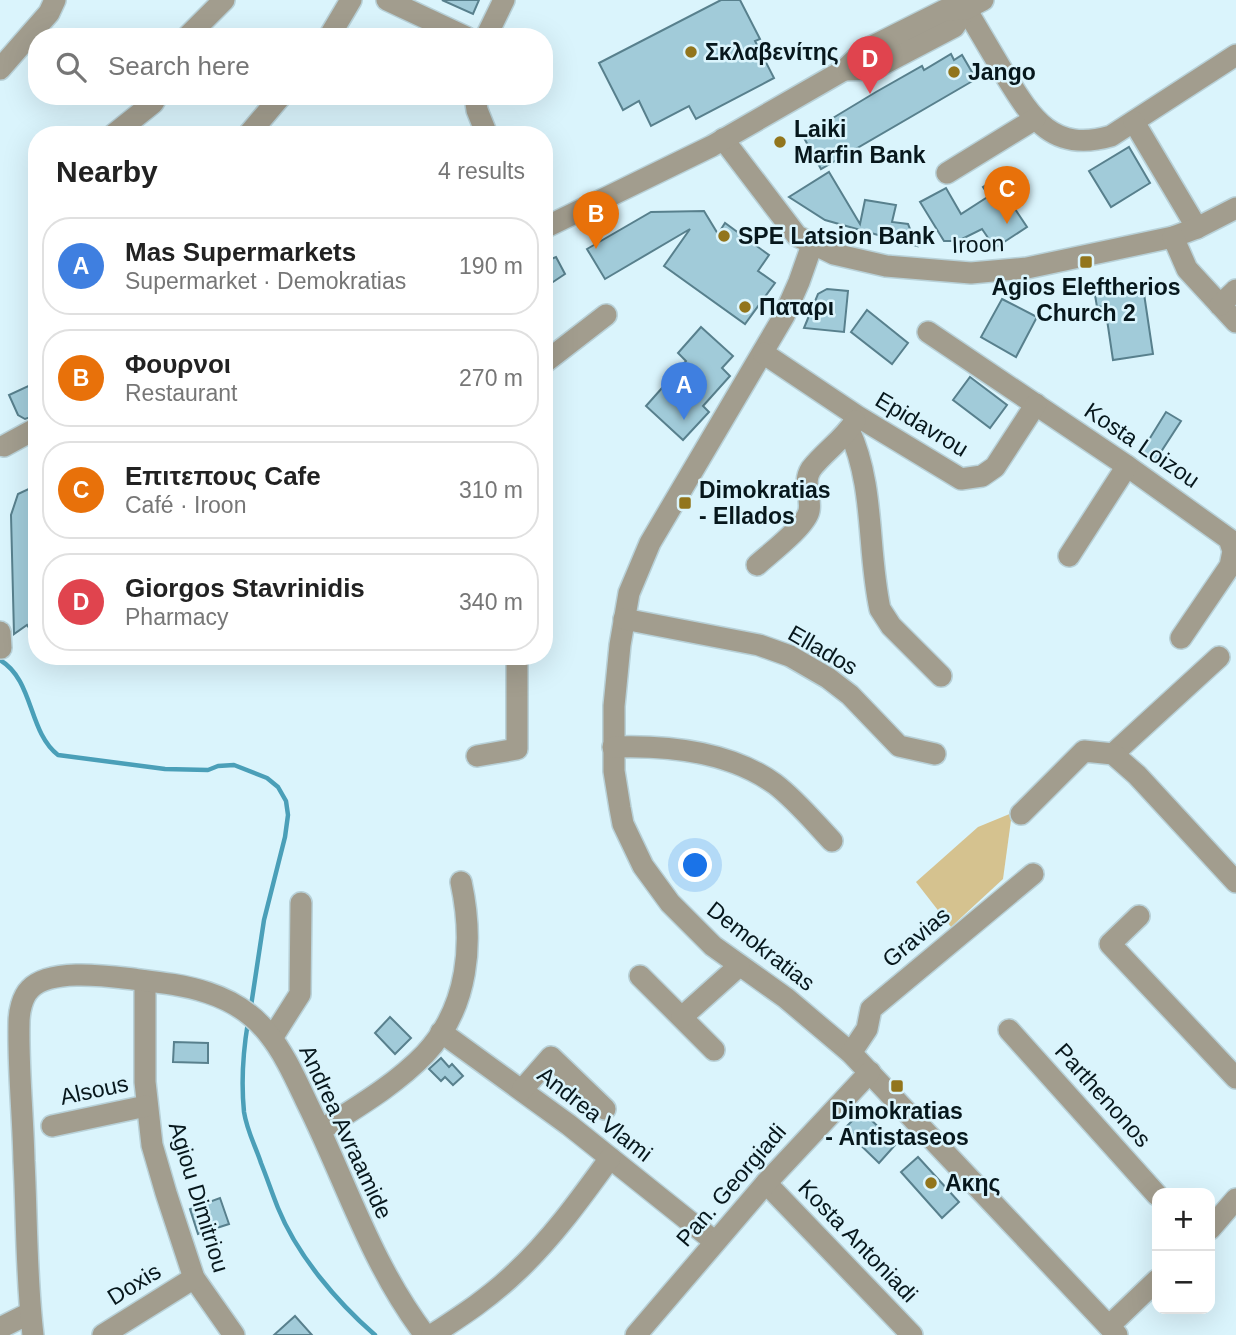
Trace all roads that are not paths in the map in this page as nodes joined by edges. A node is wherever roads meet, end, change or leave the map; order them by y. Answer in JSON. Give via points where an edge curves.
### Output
{"nodes":[{"id":1,"x":55,"y":0,"type":"edge"},
{"id":2,"x":224,"y":0,"type":"edge"},
{"id":3,"x":351,"y":0,"type":"edge"},
{"id":4,"x":387,"y":0,"type":"edge"},
{"id":5,"x":504,"y":0,"type":"edge"},
{"id":6,"x":975,"y":4,"type":"edge"},
{"id":7,"x":37,"y":28,"type":"edge"},
{"id":8,"x":196,"y":28,"type":"edge"},
{"id":9,"x":334,"y":28,"type":"edge"},
{"id":10,"x":447,"y":28,"type":"edge"},
{"id":11,"x":490,"y":28,"type":"edge"},
{"id":12,"x":28,"y":38,"type":"edge"},
{"id":13,"x":1236,"y":55,"type":"edge"},
{"id":14,"x":0,"y":69,"type":"edge"},
{"id":15,"x":150,"y":105,"type":"edge"},
{"id":16,"x":273,"y":105,"type":"edge"},
{"id":17,"x":476,"y":105,"type":"edge"},
{"id":18,"x":1035,"y":119,"type":"junction"},
{"id":19,"x":1134,"y":122,"type":"junction"},
{"id":20,"x":124,"y":126,"type":"edge"},
{"id":21,"x":256,"y":126,"type":"edge"},
{"id":22,"x":483,"y":126,"type":"edge"},
{"id":23,"x":723,"y":139,"type":"junction"},
{"id":24,"x":947,"y":173,"type":"dead end"},
{"id":25,"x":1236,"y":208,"type":"edge"},
{"id":26,"x":553,"y":224,"type":"edge"},
{"id":27,"x":1197,"y":228,"type":"junction"},
{"id":28,"x":1173,"y":237,"type":"junction"},
{"id":29,"x":812,"y":245,"type":"junction"},
{"id":30,"x":1236,"y":290,"type":"edge"},
{"id":31,"x":1220,"y":305,"type":"junction"},
{"id":32,"x":606,"y":315,"type":"dead end"},
{"id":33,"x":1236,"y":322,"type":"edge"},
{"id":34,"x":928,"y":332,"type":"dead end"},
{"id":35,"x":764,"y":353,"type":"junction"},
{"id":36,"x":553,"y":356,"type":"edge"},
{"id":37,"x":1036,"y":404,"type":"junction"},
{"id":38,"x":853,"y":423,"type":"junction"},
{"id":39,"x":28,"y":433,"type":"edge"},
{"id":40,"x":28,"y":446,"type":"edge"},
{"id":41,"x":2,"y":447,"type":"edge"},
{"id":42,"x":1127,"y":466,"type":"junction"},
{"id":43,"x":1069,"y":556,"type":"dead end"},
{"id":44,"x":757,"y":565,"type":"dead end"},
{"id":45,"x":624,"y":619,"type":"junction"},
{"id":46,"x":1181,"y":638,"type":"dead end"},
{"id":47,"x":1219,"y":657,"type":"dead end"},
{"id":48,"x":517,"y":665,"type":"edge"},
{"id":49,"x":941,"y":676,"type":"dead end"},
{"id":50,"x":614,"y":747,"type":"junction"},
{"id":51,"x":935,"y":754,"type":"dead end"},
{"id":52,"x":1114,"y":754,"type":"junction"},
{"id":53,"x":477,"y":756,"type":"dead end"},
{"id":54,"x":1021,"y":814,"type":"dead end"},
{"id":55,"x":832,"y":841,"type":"dead end"},
{"id":56,"x":1033,"y":874,"type":"dead end"},
{"id":57,"x":461,"y":882,"type":"dead end"},
{"id":58,"x":1236,"y":882,"type":"edge"},
{"id":59,"x":301,"y":903,"type":"dead end"},
{"id":60,"x":1139,"y":916,"type":"dead end"},
{"id":61,"x":739,"y":966,"type":"junction"},
{"id":62,"x":640,"y":976,"type":"dead end"},
{"id":63,"x":145,"y":981,"type":"junction"},
{"id":64,"x":682,"y":1017,"type":"junction"},
{"id":65,"x":441,"y":1031,"type":"junction"},
{"id":66,"x":1009,"y":1031,"type":"dead end"},
{"id":67,"x":272,"y":1038,"type":"junction"},
{"id":68,"x":714,"y":1050,"type":"dead end"},
{"id":69,"x":851,"y":1053,"type":"junction"},
{"id":70,"x":870,"y":1072,"type":"junction"},
{"id":71,"x":1236,"y":1078,"type":"edge"},
{"id":72,"x":522,"y":1090,"type":"junction"},
{"id":73,"x":146,"y":1106,"type":"junction"},
{"id":74,"x":605,"y":1108,"type":"dead end"},
{"id":75,"x":52,"y":1126,"type":"dead end"},
{"id":76,"x":321,"y":1130,"type":"junction"},
{"id":77,"x":610,"y":1158,"type":"junction"},
{"id":78,"x":766,"y":1183,"type":"junction"},
{"id":79,"x":1152,"y":1189,"type":"edge"},
{"id":80,"x":1236,"y":1199,"type":"edge"},
{"id":81,"x":1215,"y":1223,"type":"edge"},
{"id":82,"x":714,"y":1241,"type":"junction"},
{"id":83,"x":194,"y":1278,"type":"junction"},
{"id":84,"x":1152,"y":1286,"type":"edge"},
{"id":85,"x":30,"y":1313,"type":"junction"},
{"id":86,"x":0,"y":1328,"type":"edge"},
{"id":87,"x":1113,"y":1331,"type":"edge"},
{"id":88,"x":33,"y":1335,"type":"edge"},
{"id":89,"x":103,"y":1335,"type":"edge"},
{"id":90,"x":234,"y":1335,"type":"edge"},
{"id":91,"x":425,"y":1335,"type":"edge"},
{"id":92,"x":432,"y":1335,"type":"edge"},
{"id":93,"x":636,"y":1335,"type":"edge"},
{"id":94,"x":912,"y":1335,"type":"edge"}],
"edges":[{"from":1,"to":7,"type":"street"},
{"from":2,"to":8,"type":"street"},
{"from":3,"to":9,"type":"street"},
{"from":4,"to":10,"type":"street"},
{"from":5,"to":11,"type":"street"},
{"from":6,"to":18,"type":"street","via":[[1021,101]]},
{"from":6,"to":23,"type":"street","via":[[945,10],[865,50],[844,70]]},
{"from":12,"to":14,"type":"street"},
{"from":13,"to":19,"type":"street"},
{"from":15,"to":20,"type":"street"},
{"from":16,"to":21,"type":"street"},
{"from":17,"to":22,"type":"street"},
{"from":18,"to":19,"type":"street","via":[[1056,135],[1084,141],[1111,136]]},
{"from":18,"to":24,"type":"street"},
{"from":19,"to":27,"type":"street"},
{"from":23,"to":26,"type":"street"},
{"from":23,"to":29,"type":"street","name":"Iroon","via":[[786,224]]},
{"from":25,"to":27,"type":"street","name":"Iroon"},
{"from":27,"to":28,"type":"street","name":"Iroon"},
{"from":28,"to":29,"type":"street","name":"Iroon","via":[[1027,268],[971,273],[874,264]]},
{"from":28,"to":31,"type":"street","via":[[1187,269]]},
{"from":29,"to":35,"type":"street","name":"Demokratias","via":[[792,299]]},
{"from":30,"to":31,"type":"street"},
{"from":31,"to":33,"type":"street"},
{"from":32,"to":36,"type":"street"},
{"from":34,"to":37,"type":"street","name":"Kosta Loizou"},
{"from":35,"to":38,"type":"street","name":"Epidavrou"},
{"from":35,"to":45,"type":"street","name":"Demokratias","via":[[646,550]]},
{"from":37,"to":38,"type":"street","name":"Epidavrou","via":[[995,467],[972,479],[961,479]]},
{"from":37,"to":42,"type":"street","name":"Kosta Loizou"},
{"from":38,"to":44,"type":"street","via":[[811,470],[806,484],[810,509],[804,521]]},
{"from":38,"to":49,"type":"street","via":[[865,477],[880,609]]},
{"from":39,"to":41,"type":"street"},
{"from":40,"to":41,"type":"street"},
{"from":42,"to":43,"type":"street"},
{"from":42,"to":46,"type":"street","name":"Kosta Loizou","via":[[1219,530],[1233,547],[1228,570]]},
{"from":45,"to":50,"type":"street","name":"Demokratias","via":[[615,685]]},
{"from":45,"to":51,"type":"street","name":"Ellados","via":[[760,645],[790,656],[850,695],[899,746]]},
{"from":47,"to":52,"type":"street"},
{"from":48,"to":53,"type":"street","via":[[517,749]]},
{"from":50,"to":55,"type":"street","via":[[692,751],[762,776],[791,798]]},
{"from":50,"to":61,"type":"street","name":"Demokratias","via":[[623,824],[643,866],[681,915]]},
{"from":52,"to":54,"type":"street","via":[[1084,751]]},
{"from":52,"to":58,"type":"street"},
{"from":56,"to":69,"type":"street","name":"Gravias","via":[[871,1009],[867,1029]]},
{"from":57,"to":65,"type":"street","via":[[469,926],[468,952],[459,993]]},
{"from":59,"to":67,"type":"street","via":[[300,994]]},
{"from":60,"to":71,"type":"street","via":[[1110,944]]},
{"from":61,"to":64,"type":"street"},
{"from":61,"to":69,"type":"street","name":"Demokratias","via":[[786,998]]},
{"from":62,"to":64,"type":"street"},
{"from":63,"to":67,"type":"street","name":"Andrea Avraamide","via":[[218,995],[257,1021]]},
{"from":63,"to":73,"type":"street","name":"Agiou Dimitriou"},
{"from":63,"to":85,"type":"street","name":"Andrea Avraamide","via":[[75,976],[43,980],[23,1001],[19,1023]]},
{"from":64,"to":68,"type":"street"},
{"from":65,"to":72,"type":"street","name":"Andrea Vlami"},
{"from":65,"to":76,"type":"street","via":[[401,1075]]},
{"from":66,"to":79,"type":"street","name":"Parthenonos"},
{"from":67,"to":76,"type":"street","name":"Andrea Avraamide"},
{"from":69,"to":70,"type":"street","name":"Demokratias"},
{"from":70,"to":78,"type":"street","name":"Pan. Georgiadi"},
{"from":70,"to":87,"type":"street","name":"Demokratias"},
{"from":72,"to":74,"type":"street","via":[[551,1057]]},
{"from":72,"to":77,"type":"street","name":"Andrea Vlami"},
{"from":73,"to":75,"type":"street","name":"Alsous"},
{"from":73,"to":83,"type":"street","name":"Agiou Dimitriou","via":[[158,1168]]},
{"from":76,"to":91,"type":"street","name":"Andrea Avraamide","via":[[376,1258]]},
{"from":77,"to":82,"type":"street","name":"Andrea Vlami"},
{"from":77,"to":92,"type":"street","via":[[515,1274]]},
{"from":78,"to":82,"type":"street","name":"Pan. Georgiadi"},
{"from":78,"to":94,"type":"street","name":"Kosta Antoniadi"},
{"from":80,"to":81,"type":"street"},
{"from":82,"to":93,"type":"street","name":"Pan. Georgiadi"},
{"from":83,"to":89,"type":"street","name":"Doxis"},
{"from":83,"to":90,"type":"street","name":"Agiou Dimitriou"},
{"from":84,"to":87,"type":"street"},
{"from":85,"to":86,"type":"street"},
{"from":85,"to":88,"type":"street"}]}
